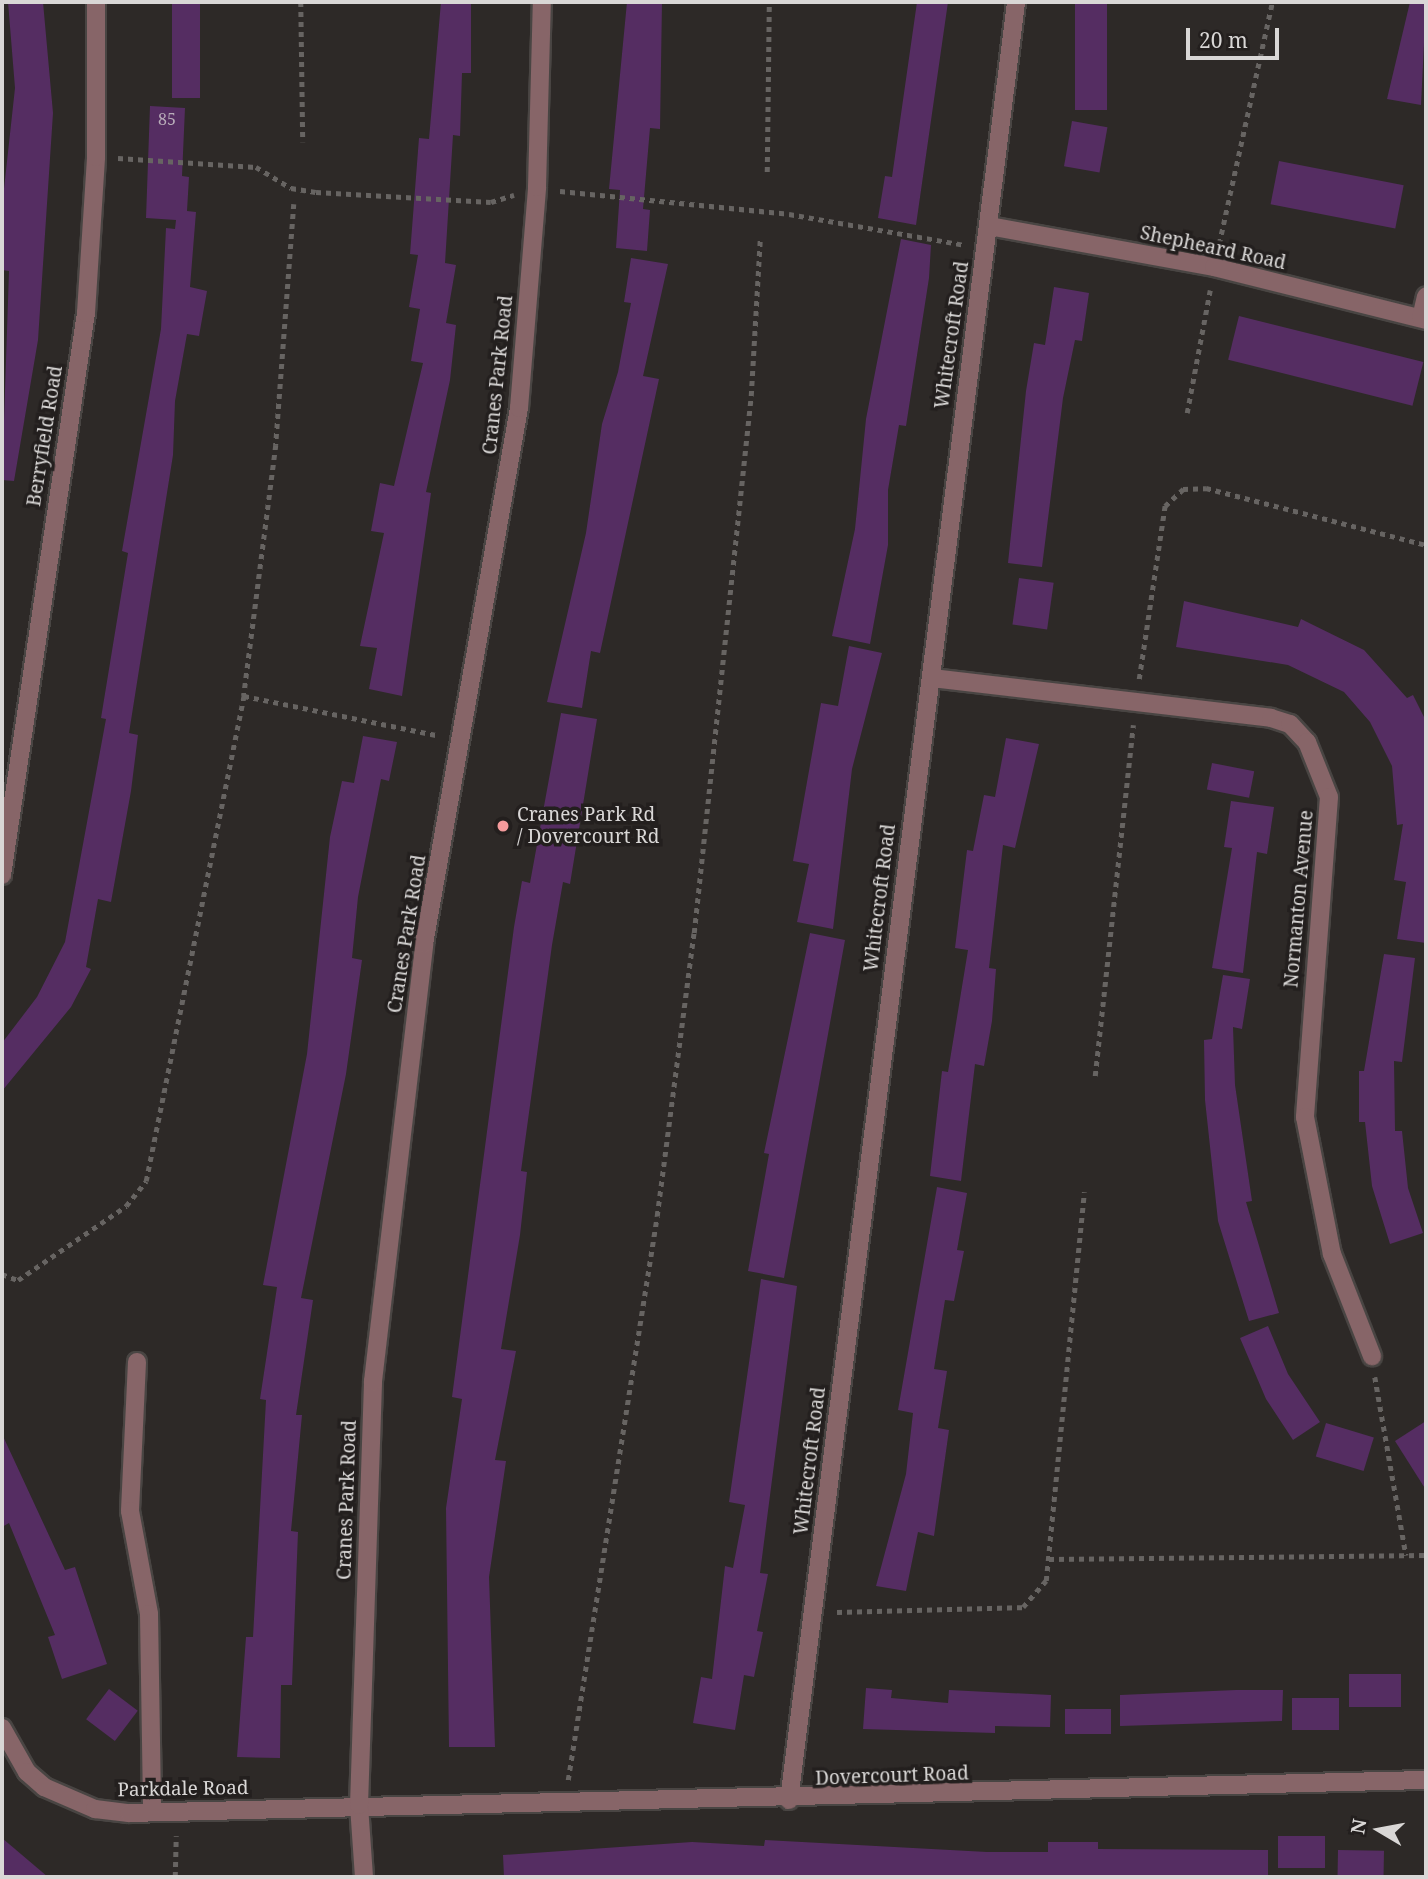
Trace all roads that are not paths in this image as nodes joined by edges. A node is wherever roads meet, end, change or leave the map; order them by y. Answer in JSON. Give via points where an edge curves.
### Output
{"nodes":[{"id":1,"x":96,"y":2,"type":"edge"},
{"id":2,"x":542,"y":2,"type":"edge"},
{"id":3,"x":1016,"y":2,"type":"edge"},
{"id":4,"x":989,"y":226,"type":"junction"},
{"id":5,"x":1426,"y":297,"type":"edge"},
{"id":6,"x":1424,"y":319,"type":"edge"},
{"id":7,"x":932,"y":678,"type":"junction"},
{"id":8,"x":2,"y":874,"type":"edge"},
{"id":9,"x":1372,"y":1356,"type":"road end"},
{"id":10,"x":137,"y":1362,"type":"dead end"},
{"id":11,"x":2,"y":1728,"type":"edge"},
{"id":12,"x":1426,"y":1780,"type":"edge"},
{"id":13,"x":789,"y":1800,"type":"junction"},
{"id":14,"x":359,"y":1805,"type":"junction"},
{"id":15,"x":152,"y":1812,"type":"junction"},
{"id":16,"x":364,"y":1877,"type":"edge"}],
"edges":[{"from":1,"to":8,"type":"street","name":"Berryfield Road","via":[[96,157],[86,313]]},
{"from":2,"to":14,"type":"street","name":"Cranes Park Road","via":[[537,187],[519,408],[424,944],[373,1381]]},
{"from":3,"to":4,"type":"street","name":"Whitecroft Road"},
{"from":4,"to":6,"type":"street","name":"Shepheard Road","via":[[1214,267]]},
{"from":4,"to":7,"type":"street","name":"Whitecroft Road"},
{"from":5,"to":6,"type":"street"},
{"from":7,"to":9,"type":"street","name":"Normanton Avenue","via":[[1271,718],[1290,724],[1307,741],[1329,797],[1305,1117],[1332,1254]]},
{"from":7,"to":13,"type":"street","name":"Whitecroft Road"},
{"from":10,"to":15,"type":"street","via":[[130,1511],[149,1614]]},
{"from":11,"to":15,"type":"street","name":"Parkdale Road","via":[[27,1772],[44,1787],[96,1809]]},
{"from":12,"to":13,"type":"street","name":"Dovercourt Road"},
{"from":13,"to":14,"type":"street","name":"Dovercourt Road"},
{"from":14,"to":15,"type":"street","name":"Parkdale Road"},
{"from":14,"to":16,"type":"street","name":"Cranes Park Road"}]}
